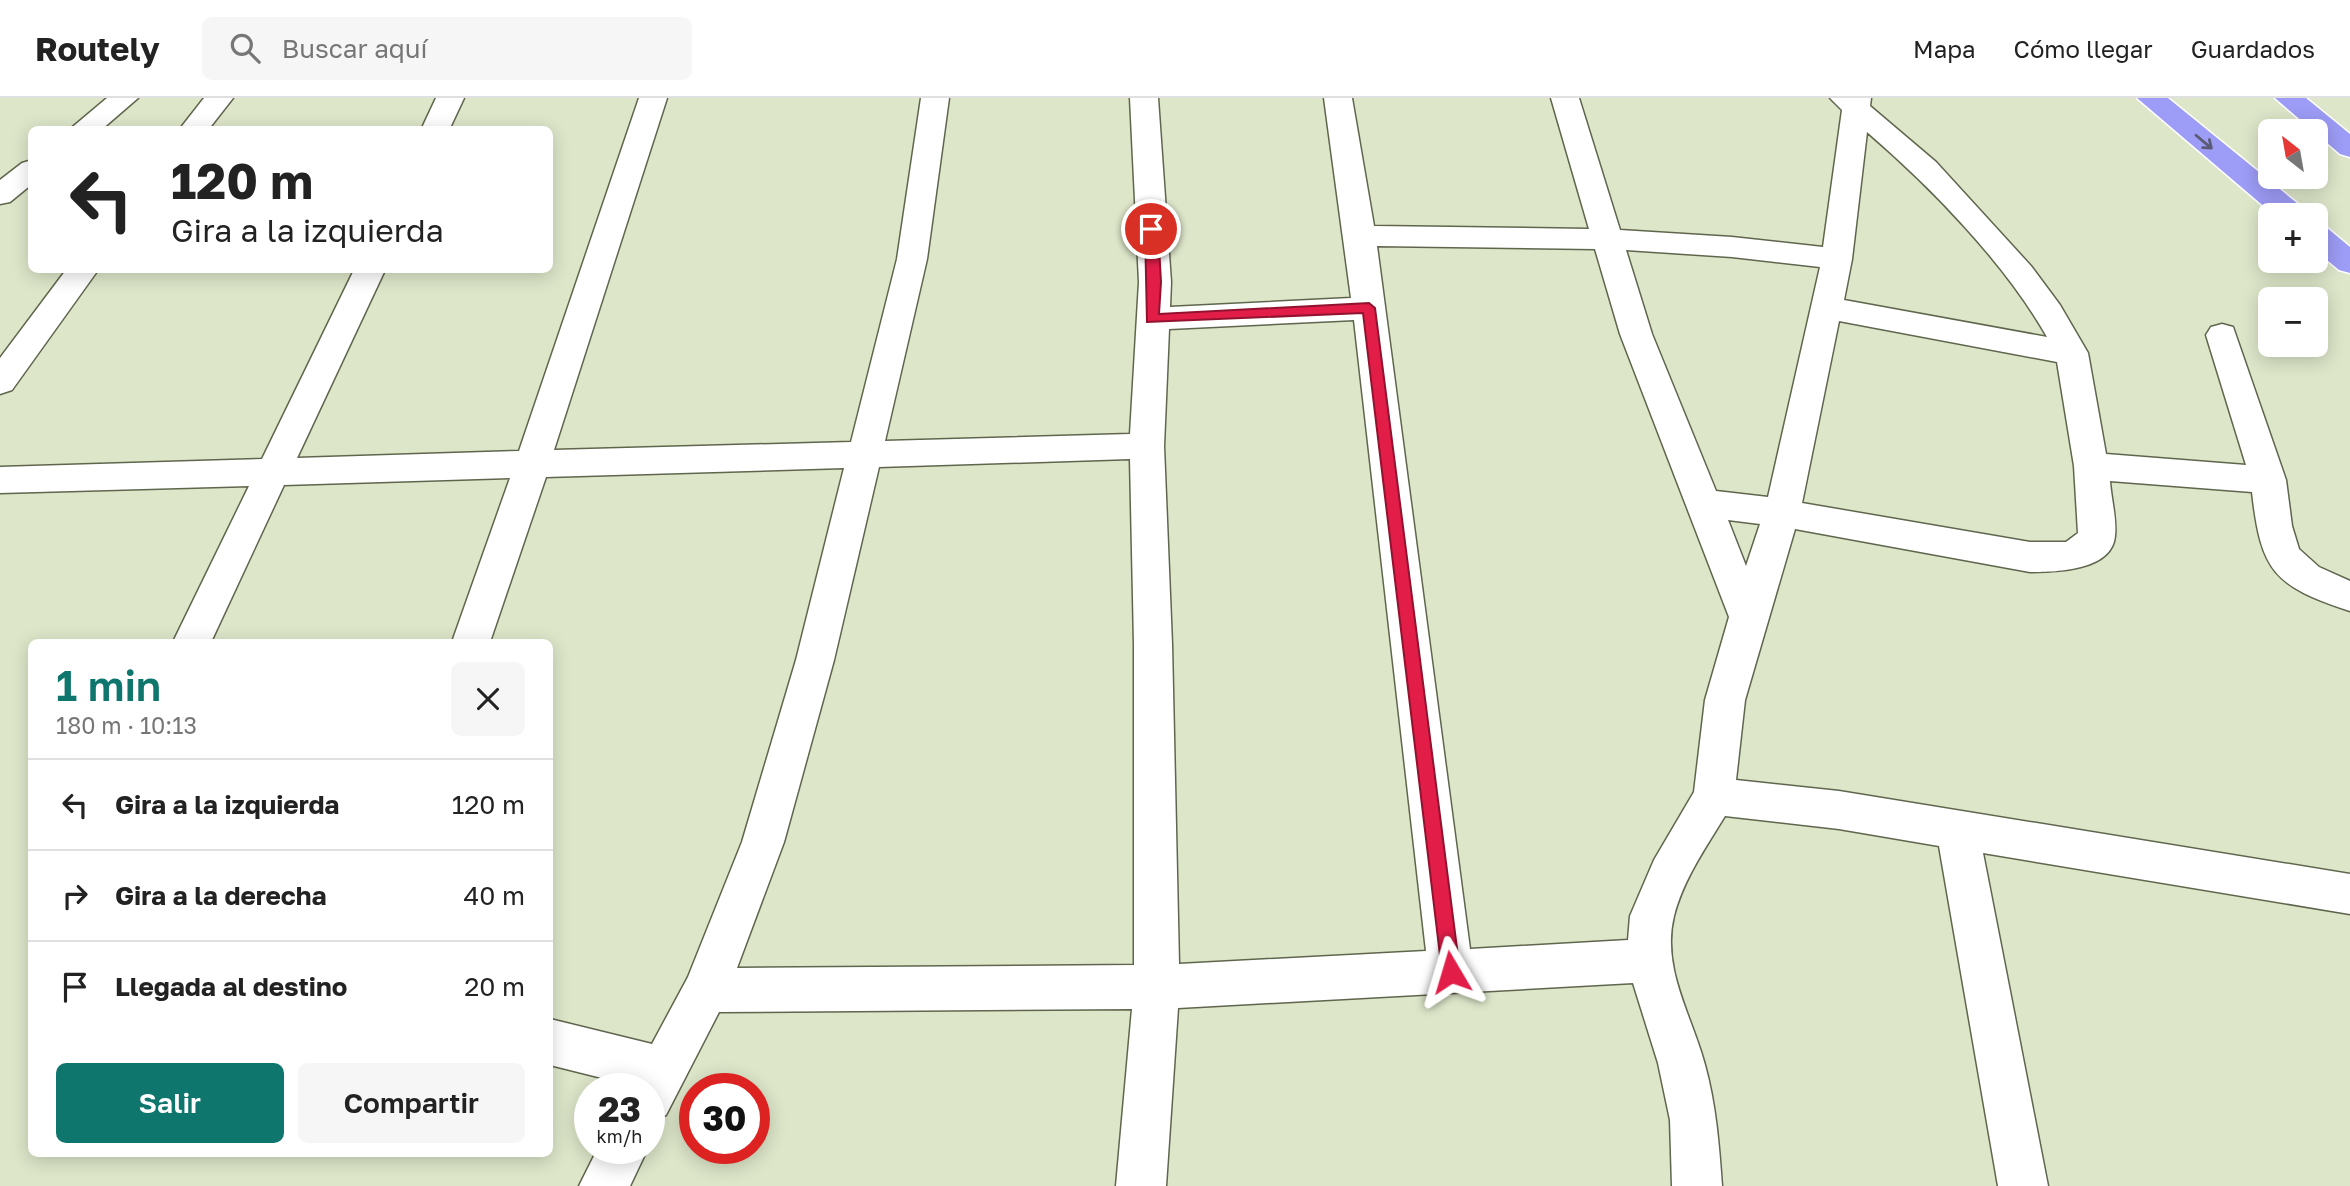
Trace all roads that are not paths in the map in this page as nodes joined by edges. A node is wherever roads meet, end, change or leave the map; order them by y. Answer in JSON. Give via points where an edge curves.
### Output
{"nodes":[{"id":1,"x":124,"y":98,"type":"edge"},
{"id":2,"x":219,"y":98,"type":"edge"},
{"id":3,"x":450,"y":98,"type":"edge"},
{"id":4,"x":653,"y":98,"type":"edge"},
{"id":5,"x":934,"y":98,"type":"edge"},
{"id":6,"x":1143,"y":98,"type":"edge"},
{"id":7,"x":1338,"y":98,"type":"edge"},
{"id":8,"x":1565,"y":98,"type":"edge"},
{"id":9,"x":2151,"y":98,"type":"edge"},
{"id":10,"x":2289,"y":98,"type":"edge"},
{"id":11,"x":1852,"y":102,"type":"edge"},
{"id":12,"x":88,"y":126,"type":"edge"},
{"id":13,"x":196,"y":126,"type":"edge"},
{"id":14,"x":437,"y":126,"type":"edge"},
{"id":15,"x":2350,"y":148,"type":"edge"},
{"id":16,"x":28,"y":172,"type":"edge"},
{"id":17,"x":0,"y":195,"type":"edge"},
{"id":18,"x":2278,"y":203,"type":"edge"},
{"id":19,"x":1360,"y":236,"type":"junction"},
{"id":20,"x":1606,"y":239,"type":"junction"},
{"id":21,"x":2328,"y":245,"type":"edge"},
{"id":22,"x":1836,"y":259,"type":"junction"},
{"id":23,"x":2350,"y":263,"type":"edge"},
{"id":24,"x":80,"y":273,"type":"edge"},
{"id":25,"x":368,"y":273,"type":"edge"},
{"id":26,"x":1369,"y":308,"type":"junction"},
{"id":27,"x":1826,"y":308,"type":"junction"},
{"id":28,"x":1152,"y":319,"type":"junction"},
{"id":29,"x":2222,"y":335,"type":"dead end"},
{"id":30,"x":2071,"y":353,"type":"junction"},
{"id":31,"x":0,"y":382,"type":"edge"},
{"id":32,"x":1147,"y":446,"type":"junction"},
{"id":33,"x":864,"y":455,"type":"junction"},
{"id":34,"x":533,"y":463,"type":"junction"},
{"id":35,"x":2091,"y":466,"type":"junction"},
{"id":36,"x":274,"y":471,"type":"junction"},
{"id":37,"x":0,"y":480,"type":"edge"},
{"id":38,"x":2268,"y":481,"type":"junction"},
{"id":39,"x":1704,"y":503,"type":"junction"},
{"id":40,"x":1782,"y":513,"type":"junction"},
{"id":41,"x":2350,"y":596,"type":"edge"},
{"id":42,"x":1748,"y":617,"type":"junction"},
{"id":43,"x":193,"y":639,"type":"edge"},
{"id":44,"x":472,"y":639,"type":"edge"},
{"id":45,"x":1714,"y":796,"type":"junction"},
{"id":46,"x":1957,"y":830,"type":"junction"},
{"id":47,"x":2350,"y":894,"type":"edge"},
{"id":48,"x":1648,"y":961,"type":"junction"},
{"id":49,"x":1451,"y":972,"type":"junction"},
{"id":50,"x":1157,"y":987,"type":"junction"},
{"id":51,"x":706,"y":990,"type":"junction"},
{"id":52,"x":553,"y":1043,"type":"edge"},
{"id":53,"x":628,"y":1073,"type":"edge"},
{"id":54,"x":662,"y":1073,"type":"edge"},
{"id":55,"x":616,"y":1164,"type":"edge"},
{"id":56,"x":604,"y":1186,"type":"edge"},
{"id":57,"x":1141,"y":1186,"type":"edge"},
{"id":58,"x":1698,"y":1186,"type":"edge"},
{"id":59,"x":2023,"y":1186,"type":"edge"}],
"edges":[{"from":1,"to":12,"type":"street"},
{"from":2,"to":13,"type":"street"},
{"from":3,"to":14,"type":"street"},
{"from":4,"to":34,"type":"street"},
{"from":5,"to":33,"type":"street","via":[[912,259]]},
{"from":6,"to":28,"type":"street","via":[[1154,282]]},
{"from":7,"to":19,"type":"street"},
{"from":8,"to":20,"type":"street"},
{"from":9,"to":18,"type":"highway","one_way":true},
{"from":10,"to":15,"type":"highway"},
{"from":11,"to":22,"type":"street"},
{"from":11,"to":30,"type":"street","via":[[1926,169],[2020,273]]},
{"from":16,"to":17,"type":"street"},
{"from":19,"to":20,"type":"street"},
{"from":19,"to":26,"type":"street"},
{"from":20,"to":22,"type":"street"},
{"from":20,"to":39,"type":"street","via":[[1636,334]]},
{"from":21,"to":23,"type":"highway"},
{"from":22,"to":27,"type":"street"},
{"from":24,"to":31,"type":"street"},
{"from":25,"to":36,"type":"street"},
{"from":26,"to":28,"type":"street"},
{"from":26,"to":49,"type":"street"},
{"from":27,"to":30,"type":"street"},
{"from":27,"to":40,"type":"street"},
{"from":28,"to":32,"type":"street"},
{"from":29,"to":38,"type":"street"},
{"from":30,"to":35,"type":"street"},
{"from":32,"to":33,"type":"street"},
{"from":32,"to":50,"type":"street"},
{"from":33,"to":34,"type":"street"},
{"from":33,"to":51,"type":"street","via":[[816,660],[763,842]]},
{"from":34,"to":36,"type":"street"},
{"from":34,"to":44,"type":"street"},
{"from":35,"to":38,"type":"street"},
{"from":35,"to":40,"type":"street","via":[[2097,538],[2085,551],[2067,557],[2030,556]]},
{"from":36,"to":37,"type":"street"},
{"from":36,"to":43,"type":"street"},
{"from":38,"to":41,"type":"street","via":[[2277,545],[2284,561],[2309,579]]},
{"from":39,"to":40,"type":"street"},
{"from":39,"to":42,"type":"street"},
{"from":40,"to":42,"type":"street"},
{"from":42,"to":45,"type":"street","via":[[1725,700]]},
{"from":45,"to":46,"type":"street"},
{"from":45,"to":48,"type":"street","via":[[1675,860],[1652,916]]},
{"from":46,"to":47,"type":"street"},
{"from":46,"to":59,"type":"street"},
{"from":48,"to":49,"type":"street"},
{"from":48,"to":58,"type":"street","via":[[1694,1120]]},
{"from":49,"to":50,"type":"street"},
{"from":50,"to":51,"type":"street"},
{"from":50,"to":57,"type":"street"},
{"from":51,"to":54,"type":"street"},
{"from":52,"to":53,"type":"street"},
{"from":55,"to":56,"type":"street"}]}
